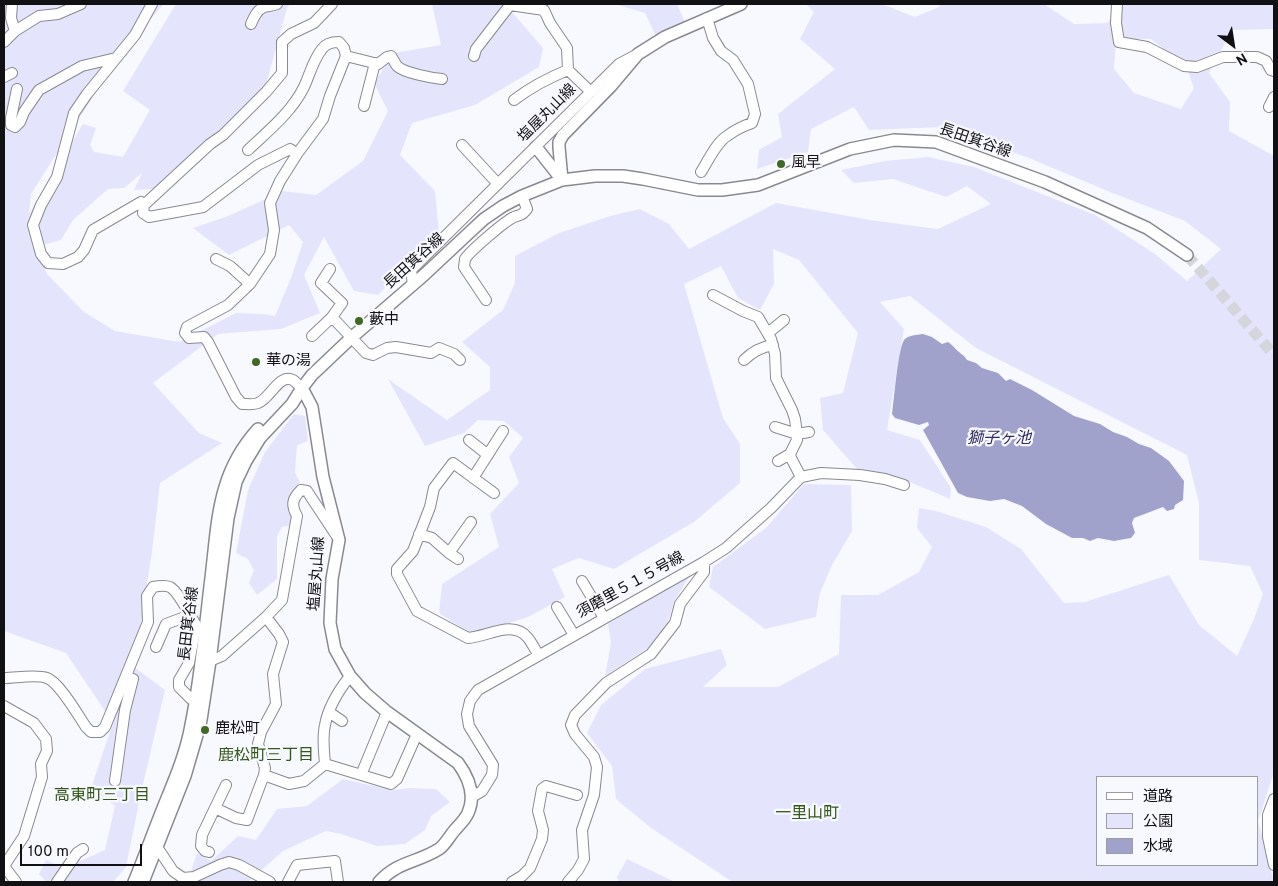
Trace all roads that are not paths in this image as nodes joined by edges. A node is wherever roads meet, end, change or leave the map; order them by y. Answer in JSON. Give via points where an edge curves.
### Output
{"nodes":[{"id":1,"x":12,"y":4,"type":"edge"},
{"id":2,"x":81,"y":4,"type":"edge"},
{"id":3,"x":152,"y":4,"type":"edge"},
{"id":4,"x":277,"y":4,"type":"edge"},
{"id":5,"x":332,"y":4,"type":"edge"},
{"id":6,"x":741,"y":4,"type":"edge"},
{"id":7,"x":1117,"y":4,"type":"edge"},
{"id":8,"x":707,"y":18,"type":"junction"},
{"id":9,"x":251,"y":24,"type":"dead end"},
{"id":10,"x":15,"y":31,"type":"junction"},
{"id":11,"x":4,"y":42,"type":"edge"},
{"id":12,"x":638,"y":54,"type":"junction"},
{"id":13,"x":346,"y":56,"type":"junction"},
{"id":14,"x":474,"y":56,"type":"dead end"},
{"id":15,"x":116,"y":58,"type":"junction"},
{"id":16,"x":374,"y":64,"type":"junction"},
{"id":17,"x":568,"y":70,"type":"junction"},
{"id":18,"x":1274,"y":72,"type":"edge"},
{"id":19,"x":442,"y":78,"type":"dead end"},
{"id":20,"x":17,"y":89,"type":"dead end"},
{"id":21,"x":591,"y":92,"type":"junction"},
{"id":22,"x":1274,"y":97,"type":"edge"},
{"id":23,"x":514,"y":100,"type":"dead end"},
{"id":24,"x":364,"y":106,"type":"dead end"},
{"id":25,"x":1269,"y":107,"type":"dead end"},
{"id":26,"x":462,"y":145,"type":"dead end"},
{"id":27,"x":536,"y":147,"type":"junction"},
{"id":28,"x":248,"y":150,"type":"dead end"},
{"id":29,"x":297,"y":154,"type":"junction"},
{"id":30,"x":701,"y":172,"type":"dead end"},
{"id":31,"x":562,"y":180,"type":"junction"},
{"id":32,"x":498,"y":184,"type":"junction"},
{"id":33,"x":522,"y":196,"type":"junction"},
{"id":34,"x":144,"y":205,"type":"junction"},
{"id":35,"x":1187,"y":255,"type":"tunnel mouth"},
{"id":36,"x":216,"y":259,"type":"dead end"},
{"id":37,"x":330,"y":269,"type":"dead end"},
{"id":38,"x":250,"y":284,"type":"junction"},
{"id":39,"x":413,"y":285,"type":"junction"},
{"id":40,"x":713,"y":295,"type":"dead end"},
{"id":41,"x":486,"y":300,"type":"dead end"},
{"id":42,"x":332,"y":317,"type":"junction"},
{"id":43,"x":784,"y":320,"type":"dead end"},
{"id":44,"x":768,"y":333,"type":"junction"},
{"id":45,"x":312,"y":336,"type":"dead end"},
{"id":46,"x":351,"y":338,"type":"junction"},
{"id":47,"x":773,"y":345,"type":"junction"},
{"id":48,"x":460,"y":360,"type":"dead end"},
{"id":49,"x":744,"y":360,"type":"dead end"},
{"id":50,"x":302,"y":388,"type":"junction"},
{"id":51,"x":775,"y":427,"type":"dead end"},
{"id":52,"x":503,"y":431,"type":"dead end"},
{"id":53,"x":810,"y":432,"type":"dead end"},
{"id":54,"x":797,"y":434,"type":"junction"},
{"id":55,"x":470,"y":440,"type":"dead end"},
{"id":56,"x":790,"y":454,"type":"junction"},
{"id":57,"x":488,"y":455,"type":"junction"},
{"id":58,"x":778,"y":460,"type":"dead end"},
{"id":59,"x":801,"y":477,"type":"junction"},
{"id":60,"x":473,"y":478,"type":"junction"},
{"id":61,"x":904,"y":485,"type":"dead end"},
{"id":62,"x":494,"y":493,"type":"dead end"},
{"id":63,"x":470,"y":522,"type":"dead end"},
{"id":64,"x":419,"y":534,"type":"junction"},
{"id":65,"x":340,"y":540,"type":"junction"},
{"id":66,"x":704,"y":562,"type":"junction"},
{"id":67,"x":582,"y":581,"type":"dead end"},
{"id":68,"x":557,"y":607,"type":"dead end"},
{"id":69,"x":190,"y":615,"type":"junction"},
{"id":70,"x":266,"y":617,"type":"junction"},
{"id":71,"x":604,"y":618,"type":"junction"},
{"id":72,"x":574,"y":635,"type":"junction"},
{"id":73,"x":156,"y":647,"type":"dead end"},
{"id":74,"x":539,"y":655,"type":"junction"},
{"id":75,"x":210,"y":661,"type":"junction"},
{"id":76,"x":126,"y":676,"type":"junction"},
{"id":77,"x":350,"y":676,"type":"junction"},
{"id":78,"x":4,"y":678,"type":"edge"},
{"id":79,"x":196,"y":698,"type":"junction"},
{"id":80,"x":4,"y":706,"type":"edge"},
{"id":81,"x":329,"y":712,"type":"junction"},
{"id":82,"x":386,"y":712,"type":"junction"},
{"id":83,"x":342,"y":721,"type":"dead end"},
{"id":84,"x":417,"y":734,"type":"junction"},
{"id":85,"x":325,"y":764,"type":"junction"},
{"id":86,"x":264,"y":775,"type":"junction"},
{"id":87,"x":361,"y":775,"type":"junction"},
{"id":88,"x":115,"y":781,"type":"dead end"},
{"id":89,"x":226,"y":785,"type":"dead end"},
{"id":90,"x":577,"y":795,"type":"dead end"},
{"id":91,"x":472,"y":797,"type":"junction"},
{"id":92,"x":1274,"y":799,"type":"edge"},
{"id":93,"x":215,"y":808,"type":"junction"},
{"id":94,"x":157,"y":847,"type":"junction"},
{"id":95,"x":83,"y":849,"type":"dead end"},
{"id":96,"x":209,"y":852,"type":"dead end"},
{"id":97,"x":4,"y":866,"type":"edge"},
{"id":98,"x":1274,"y":866,"type":"edge"},
{"id":99,"x":16,"y":882,"type":"edge"},
{"id":100,"x":57,"y":882,"type":"edge"},
{"id":101,"x":134,"y":882,"type":"edge"},
{"id":102,"x":143,"y":882,"type":"edge"},
{"id":103,"x":270,"y":882,"type":"edge"},
{"id":104,"x":288,"y":882,"type":"edge"},
{"id":105,"x":338,"y":882,"type":"edge"},
{"id":106,"x":379,"y":882,"type":"edge"},
{"id":107,"x":512,"y":882,"type":"edge"},
{"id":108,"x":568,"y":882,"type":"edge"}],
"edges":[{"from":1,"to":10,"type":"street","via":[[11,18]]},
{"from":2,"to":10,"type":"street","via":[[58,14],[38,16]]},
{"from":3,"to":15,"type":"street","via":[[135,36]]},
{"from":4,"to":9,"type":"street","via":[[257,11]]},
{"from":5,"to":34,"type":"street","via":[[314,23],[282,42],[282,73],[266,92],[224,135]]},
{"from":6,"to":8,"type":"street","name":"塩屋丸山線"},
{"from":7,"to":18,"type":"street","via":[[1119,42],[1147,47],[1184,66],[1196,67],[1223,57],[1257,57]]},
{"from":8,"to":12,"type":"street","name":"塩屋丸山線","via":[[665,37]]},
{"from":8,"to":30,"type":"street","via":[[721,51],[733,60],[748,84],[755,114],[752,123],[725,137]]},
{"from":10,"to":11,"type":"street"},
{"from":12,"to":21,"type":"street","name":"塩屋丸山線","via":[[619,64]]},
{"from":12,"to":31,"type":"street","via":[[563,135],[559,142]]},
{"from":13,"to":16,"type":"street"},
{"from":13,"to":28,"type":"street","via":[[339,42],[322,47],[304,88],[287,113]]},
{"from":13,"to":29,"type":"street","via":[[323,119]]},
{"from":14,"to":17,"type":"street","via":[[510,5],[544,10],[567,48]]},
{"from":15,"to":20,"type":"street","via":[[82,66],[39,90],[15,127],[11,125],[11,118]]},
{"from":15,"to":34,"type":"street","via":[[74,113],[57,177],[33,225],[41,254],[48,263],[63,264],[78,257],[93,230],[141,202]]},
{"from":16,"to":19,"type":"street","via":[[391,56],[403,70],[428,81]]},
{"from":16,"to":24,"type":"street"},
{"from":17,"to":21,"type":"street"},
{"from":17,"to":23,"type":"street","via":[[543,81]]},
{"from":21,"to":27,"type":"street","name":"塩屋丸山線"},
{"from":22,"to":25,"type":"street"},
{"from":26,"to":32,"type":"street"},
{"from":27,"to":31,"type":"street"},
{"from":27,"to":32,"type":"street","name":"塩屋丸山線"},
{"from":29,"to":34,"type":"street","via":[[290,149],[258,165],[204,207],[149,217],[143,213]]},
{"from":29,"to":38,"type":"street","via":[[270,203],[274,230],[270,254]]},
{"from":31,"to":33,"type":"street","name":"長田箕谷線"},
{"from":31,"to":35,"type":"street","name":"長田箕谷線","via":[[624,176],[698,190],[722,190],[758,185],[850,149],[894,140],[936,142],[1045,182],[1147,228]]},
{"from":32,"to":39,"type":"street","name":"塩屋丸山線","via":[[411,270]]},
{"from":33,"to":39,"type":"street","name":"長田箕谷線","via":[[480,222]]},
{"from":33,"to":41,"type":"street","via":[[527,209],[522,215],[501,226],[465,260],[464,267]]},
{"from":36,"to":38,"type":"street","via":[[230,266]]},
{"from":37,"to":42,"type":"street","via":[[321,283],[342,303]]},
{"from":38,"to":50,"type":"street","via":[[228,305],[187,328],[185,333],[189,338],[204,338],[208,342],[242,404],[258,404],[281,381],[291,379]]},
{"from":39,"to":46,"type":"street","name":"長田箕谷線"},
{"from":40,"to":44,"type":"street","via":[[743,311],[761,315]]},
{"from":42,"to":45,"type":"street"},
{"from":42,"to":46,"type":"street"},
{"from":43,"to":44,"type":"street"},
{"from":44,"to":47,"type":"street"},
{"from":46,"to":48,"type":"street","via":[[366,353],[373,355],[396,347],[431,353],[439,348]]},
{"from":46,"to":50,"type":"street","name":"長田箕谷線"},
{"from":47,"to":49,"type":"street","via":[[762,347]]},
{"from":47,"to":54,"type":"street","via":[[776,378],[792,410]]},
{"from":50,"to":65,"type":"street","name":"塩屋丸山線","via":[[312,407],[323,477]]},
{"from":50,"to":75,"type":"street","name":"長田箕谷線","via":[[256,444],[236,482],[228,518]]},
{"from":50,"to":79,"type":"street","name":"長田箕谷線","via":[[287,398],[252,437],[240,453],[223,490]]},
{"from":51,"to":54,"type":"street"},
{"from":52,"to":57,"type":"street"},
{"from":53,"to":54,"type":"street"},
{"from":54,"to":56,"type":"street"},
{"from":55,"to":57,"type":"street"},
{"from":56,"to":58,"type":"street"},
{"from":56,"to":59,"type":"street"},
{"from":57,"to":60,"type":"street"},
{"from":59,"to":61,"type":"street","via":[[821,473],[860,475]]},
{"from":59,"to":66,"type":"street","name":"須磨里５１５号線","via":[[772,508],[726,548]]},
{"from":60,"to":62,"type":"street"},
{"from":60,"to":64,"type":"street","via":[[453,463],[434,488]]},
{"from":63,"to":64,"type":"street","via":[[454,556],[432,538]]},
{"from":64,"to":74,"type":"street","via":[[412,551],[396,569],[417,611],[468,638],[510,629],[520,631],[528,637]]},
{"from":65,"to":70,"type":"street","via":[[306,491],[301,490],[295,496],[293,508],[297,516],[282,600]]},
{"from":65,"to":77,"type":"street","name":"塩屋丸山線","via":[[332,579],[330,623],[335,649]]},
{"from":66,"to":71,"type":"street","name":"須磨里５１５号線"},
{"from":66,"to":108,"type":"street","via":[[704,572],[680,604],[675,623],[651,654],[606,683],[575,715],[571,725],[574,734],[594,758],[597,768],[594,795],[582,830],[584,859]]},
{"from":67,"to":71,"type":"street"},
{"from":68,"to":72,"type":"street"},
{"from":69,"to":73,"type":"street","via":[[166,624]]},
{"from":69,"to":76,"type":"street","via":[[170,587],[153,587],[147,596],[148,622]]},
{"from":69,"to":79,"type":"street","via":[[196,626],[189,662],[179,687],[191,699]]},
{"from":70,"to":75,"type":"street","via":[[222,656]]},
{"from":70,"to":86,"type":"street","via":[[283,642],[273,674],[276,704],[258,744]]},
{"from":71,"to":72,"type":"street","name":"須磨里５１５号線"},
{"from":72,"to":74,"type":"street","name":"須磨里５１５号線"},
{"from":74,"to":91,"type":"street","name":"須磨里５１５号線","via":[[478,690],[470,701],[469,726],[493,766],[492,775],[482,792]]},
{"from":75,"to":94,"type":"street","name":"長田箕谷線","via":[[194,751]]},
{"from":76,"to":78,"type":"street","via":[[100,732],[92,732],[86,727],[58,685],[49,678]]},
{"from":76,"to":88,"type":"street","via":[[133,679]]},
{"from":77,"to":81,"type":"street"},
{"from":77,"to":82,"type":"street","name":"塩屋丸山線"},
{"from":79,"to":101,"type":"street","name":"長田箕谷線","via":[[180,767]]},
{"from":80,"to":97,"type":"street","via":[[34,723],[46,739],[47,751],[24,836]]},
{"from":81,"to":83,"type":"street"},
{"from":81,"to":85,"type":"street","via":[[323,741]]},
{"from":82,"to":84,"type":"street","name":"塩屋丸山線"},
{"from":82,"to":87,"type":"street"},
{"from":84,"to":87,"type":"street","via":[[397,779],[390,784]]},
{"from":84,"to":91,"type":"street","name":"塩屋丸山線","via":[[458,764],[466,774]]},
{"from":85,"to":86,"type":"street","via":[[304,781],[289,784]]},
{"from":85,"to":87,"type":"street"},
{"from":86,"to":93,"type":"street","via":[[247,820]]},
{"from":89,"to":93,"type":"street"},
{"from":90,"to":107,"type":"street","via":[[546,786],[542,789],[538,811],[544,830],[542,839],[530,868]]},
{"from":91,"to":106,"type":"street","via":[[468,814],[441,847],[391,870]]},
{"from":92,"to":98,"type":"street","via":[[1268,815],[1268,837]]},
{"from":93,"to":96,"type":"street","via":[[202,835],[201,846]]},
{"from":94,"to":102,"type":"street","name":"長田箕谷線"},
{"from":94,"to":103,"type":"street","via":[[173,871],[183,878],[194,877],[229,862]]},
{"from":95,"to":100,"type":"street"},
{"from":97,"to":99,"type":"street"},
{"from":104,"to":105,"type":"street","via":[[297,865],[335,861]]}]}
